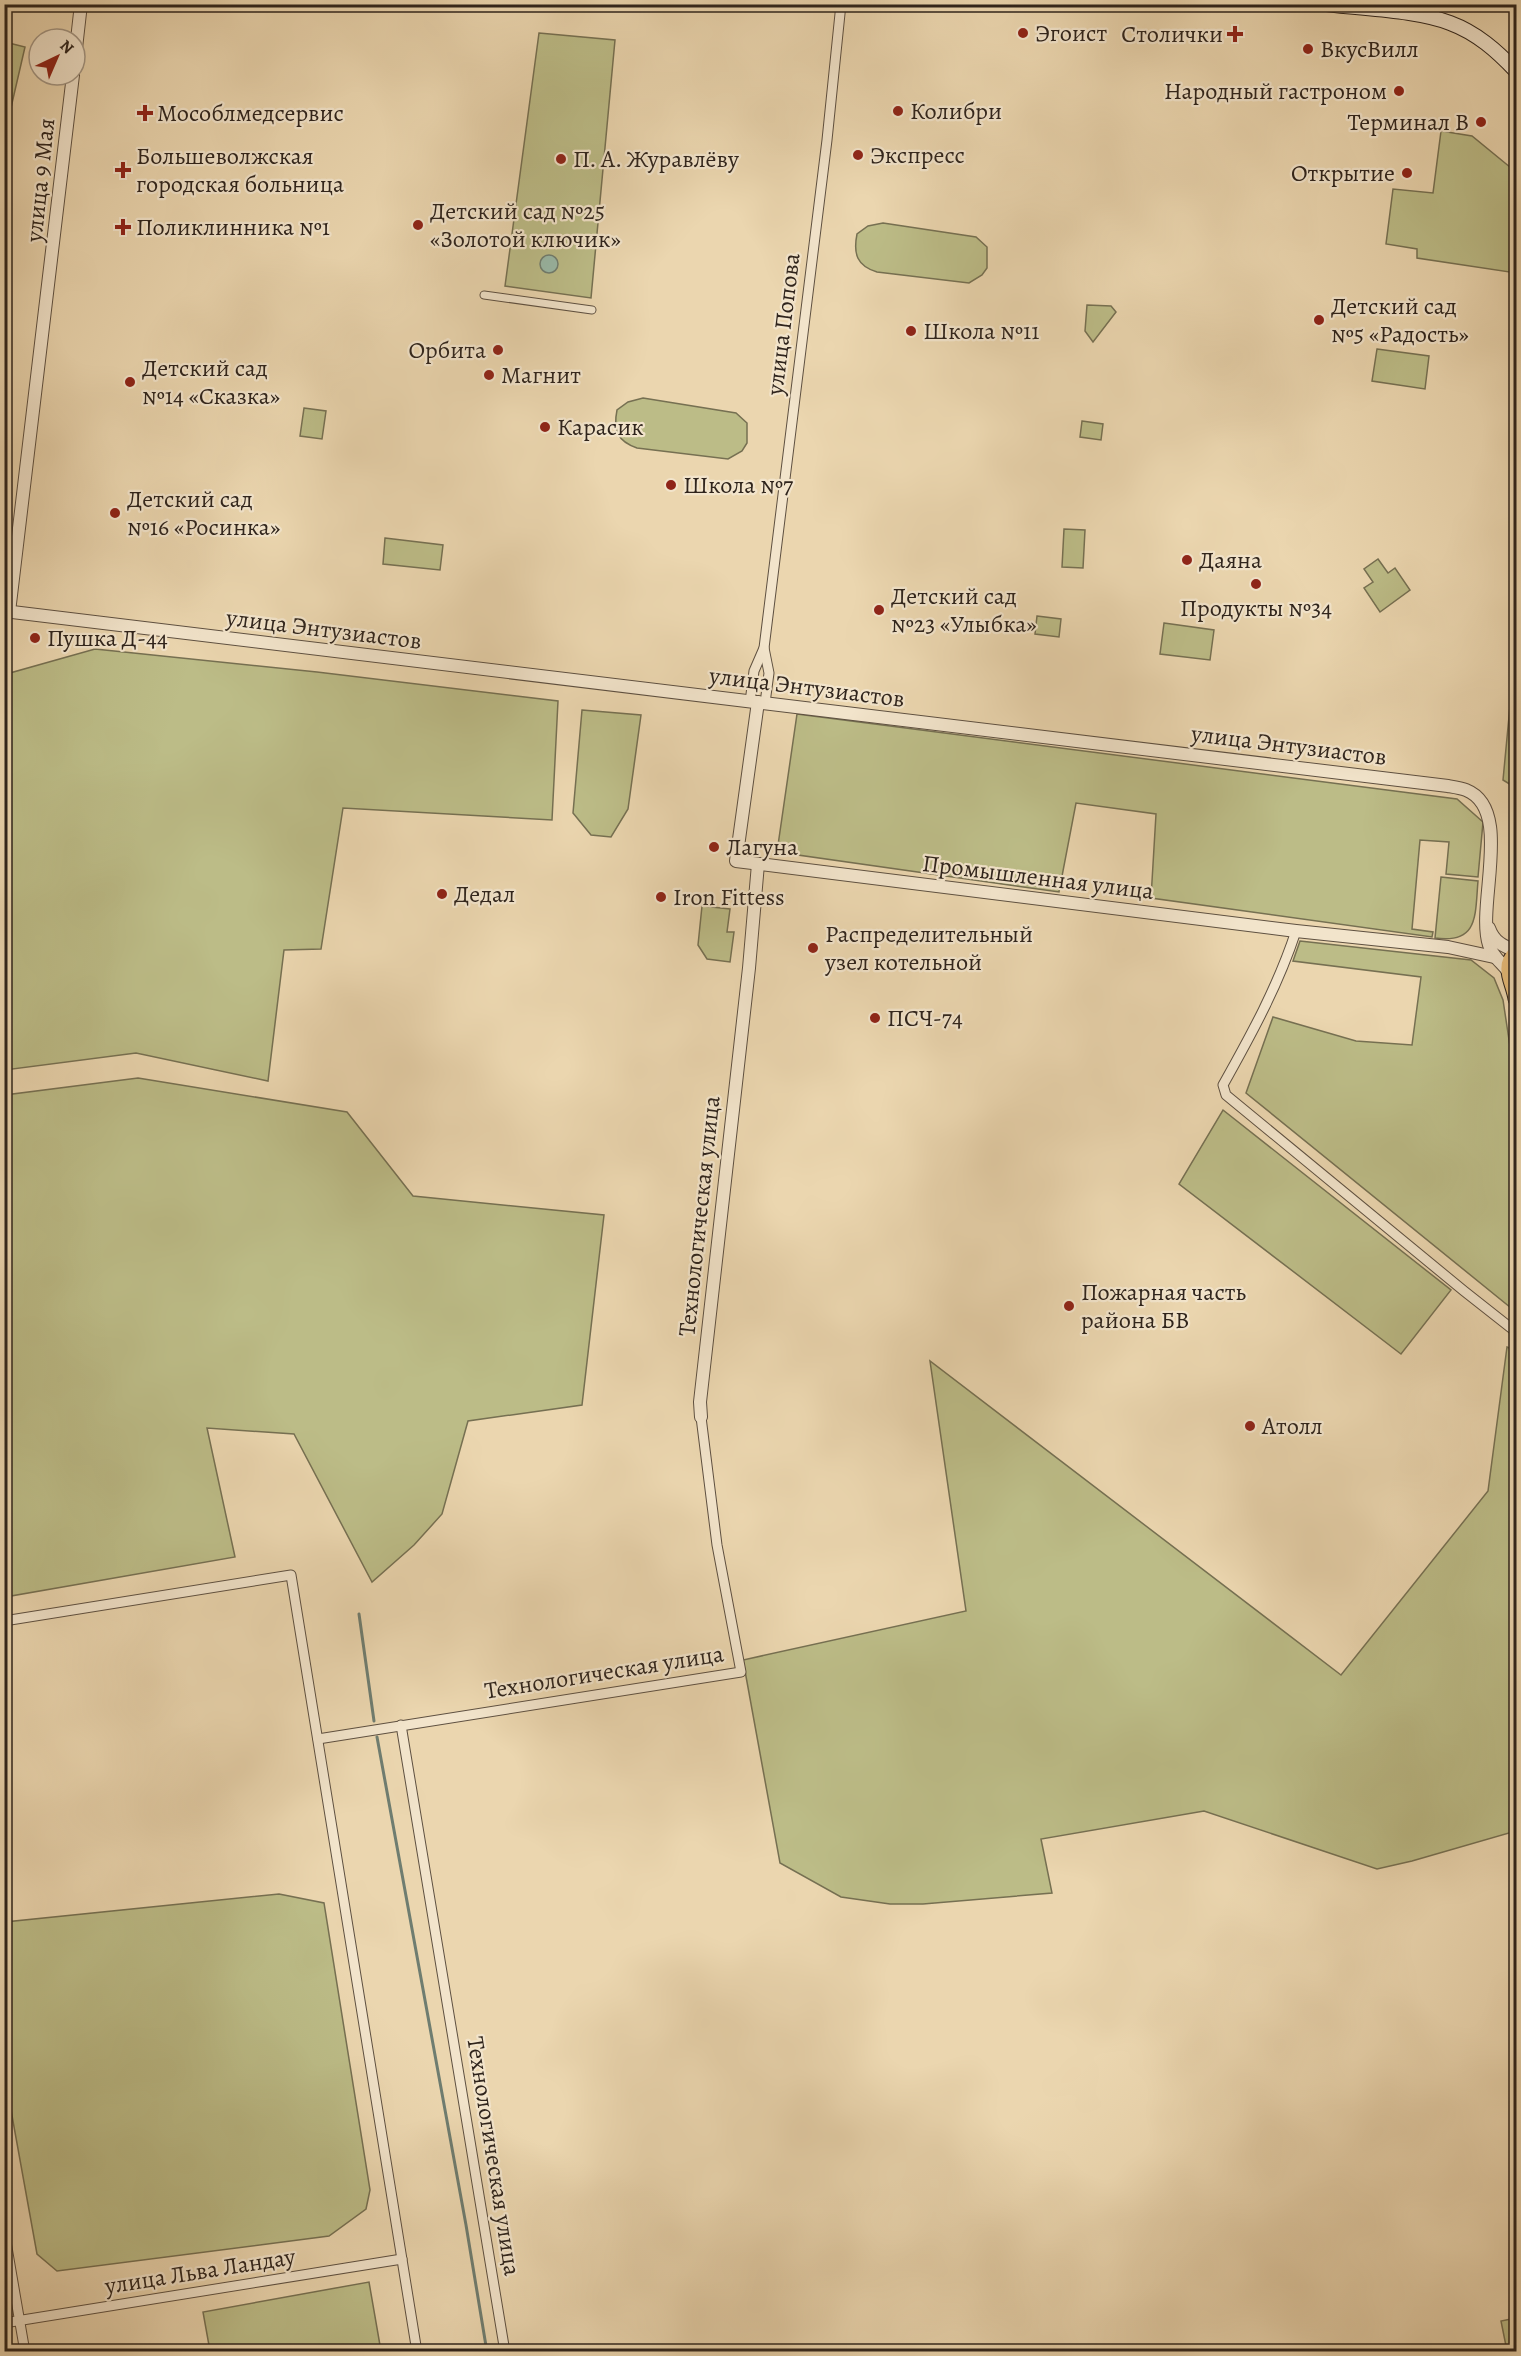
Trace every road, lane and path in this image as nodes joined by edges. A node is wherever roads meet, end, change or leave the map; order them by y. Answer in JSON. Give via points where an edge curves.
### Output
{"nodes":[{"id":1,"x":81,"y":4,"type":"edge"},
{"id":2,"x":841,"y":4,"type":"edge"},
{"id":3,"x":1327,"y":4,"type":"edge"},
{"id":4,"x":78,"y":27,"type":"edge"},
{"id":5,"x":1516,"y":71,"type":"edge"},
{"id":6,"x":72,"y":87,"type":"edge"},
{"id":7,"x":484,"y":295,"type":"dead end"},
{"id":8,"x":592,"y":310,"type":"dead end"},
{"id":9,"x":7,"y":612,"type":"edge"},
{"id":10,"x":764,"y":648,"type":"junction"},
{"id":11,"x":758,"y":702,"type":"junction"},
{"id":12,"x":758,"y":864,"type":"junction"},
{"id":13,"x":1485,"y":919,"type":"junction"},
{"id":14,"x":1296,"y":931,"type":"junction"},
{"id":15,"x":1516,"y":952,"type":"edge"},
{"id":16,"x":1494,"y":957,"type":"junction"},
{"id":17,"x":1512,"y":979,"type":"edge"},
{"id":18,"x":1516,"y":999,"type":"edge"},
{"id":19,"x":1516,"y":1332,"type":"edge"},
{"id":20,"x":701,"y":1417,"type":"joint"},
{"id":21,"x":4,"y":1622,"type":"edge"},
{"id":22,"x":401,"y":1725,"type":"junction"},
{"id":23,"x":318,"y":1739,"type":"junction"},
{"id":24,"x":4,"y":2230,"type":"edge"},
{"id":25,"x":402,"y":2259,"type":"junction"},
{"id":26,"x":20,"y":2320,"type":"junction"},
{"id":27,"x":4,"y":2323,"type":"edge"},
{"id":28,"x":25,"y":2352,"type":"edge"},
{"id":29,"x":417,"y":2352,"type":"edge"},
{"id":30,"x":505,"y":2352,"type":"edge"}],
"edges":[{"from":1,"to":4,"type":"street"},
{"from":2,"to":10,"type":"street","name":"улица Попова"},
{"from":3,"to":5,"type":"main road","via":[[1450,23],[1492,47]]},
{"from":6,"to":9,"type":"street","name":"улица 9 Мая"},
{"from":7,"to":8,"type":"street"},
{"from":9,"to":11,"type":"street","name":"улица Энтузиастов"},
{"from":10,"to":11,"type":"street","name":"улица Попова","via":[[754,671]]},
{"from":10,"to":11,"type":"street","name":"улица Попова","via":[[769,673]]},
{"from":11,"to":12,"type":"street","name":"Промышленная улица","via":[[736,861]]},
{"from":11,"to":13,"type":"street","name":"улица Энтузиастов","via":[[1468,790],[1484,804],[1490,819]]},
{"from":12,"to":14,"type":"street","name":"Промышленная улица"},
{"from":12,"to":20,"type":"street","name":"Технологическая улица","via":[[699,1402]]},
{"from":13,"to":15,"type":"street","via":[[1494,939]]},
{"from":13,"to":16,"type":"street","name":"улица Энтузиастов","via":[[1488,945]]},
{"from":14,"to":16,"type":"street","name":"Промышленная улица","via":[[1448,947]]},
{"from":14,"to":19,"type":"street","via":[[1264,1012],[1222,1085],[1226,1095]]},
{"from":15,"to":17,"type":"main road","via":[[1509,963]]},
{"from":16,"to":17,"type":"street","name":"улица Энтузиастов"},
{"from":17,"to":18,"type":"main road"},
{"from":20,"to":22,"type":"street","name":"Технологическая улица","via":[[717,1545],[741,1672]]},
{"from":21,"to":23,"type":"street","via":[[291,1575]]},
{"from":22,"to":23,"type":"street"},
{"from":22,"to":30,"type":"street","name":"Технологическая улица"},
{"from":23,"to":25,"type":"street"},
{"from":24,"to":26,"type":"street"},
{"from":25,"to":26,"type":"street","name":"улица Льва Ландау"},
{"from":25,"to":29,"type":"street"},
{"from":26,"to":27,"type":"street","name":"улица Льва Ландау"},
{"from":26,"to":28,"type":"street"}]}
